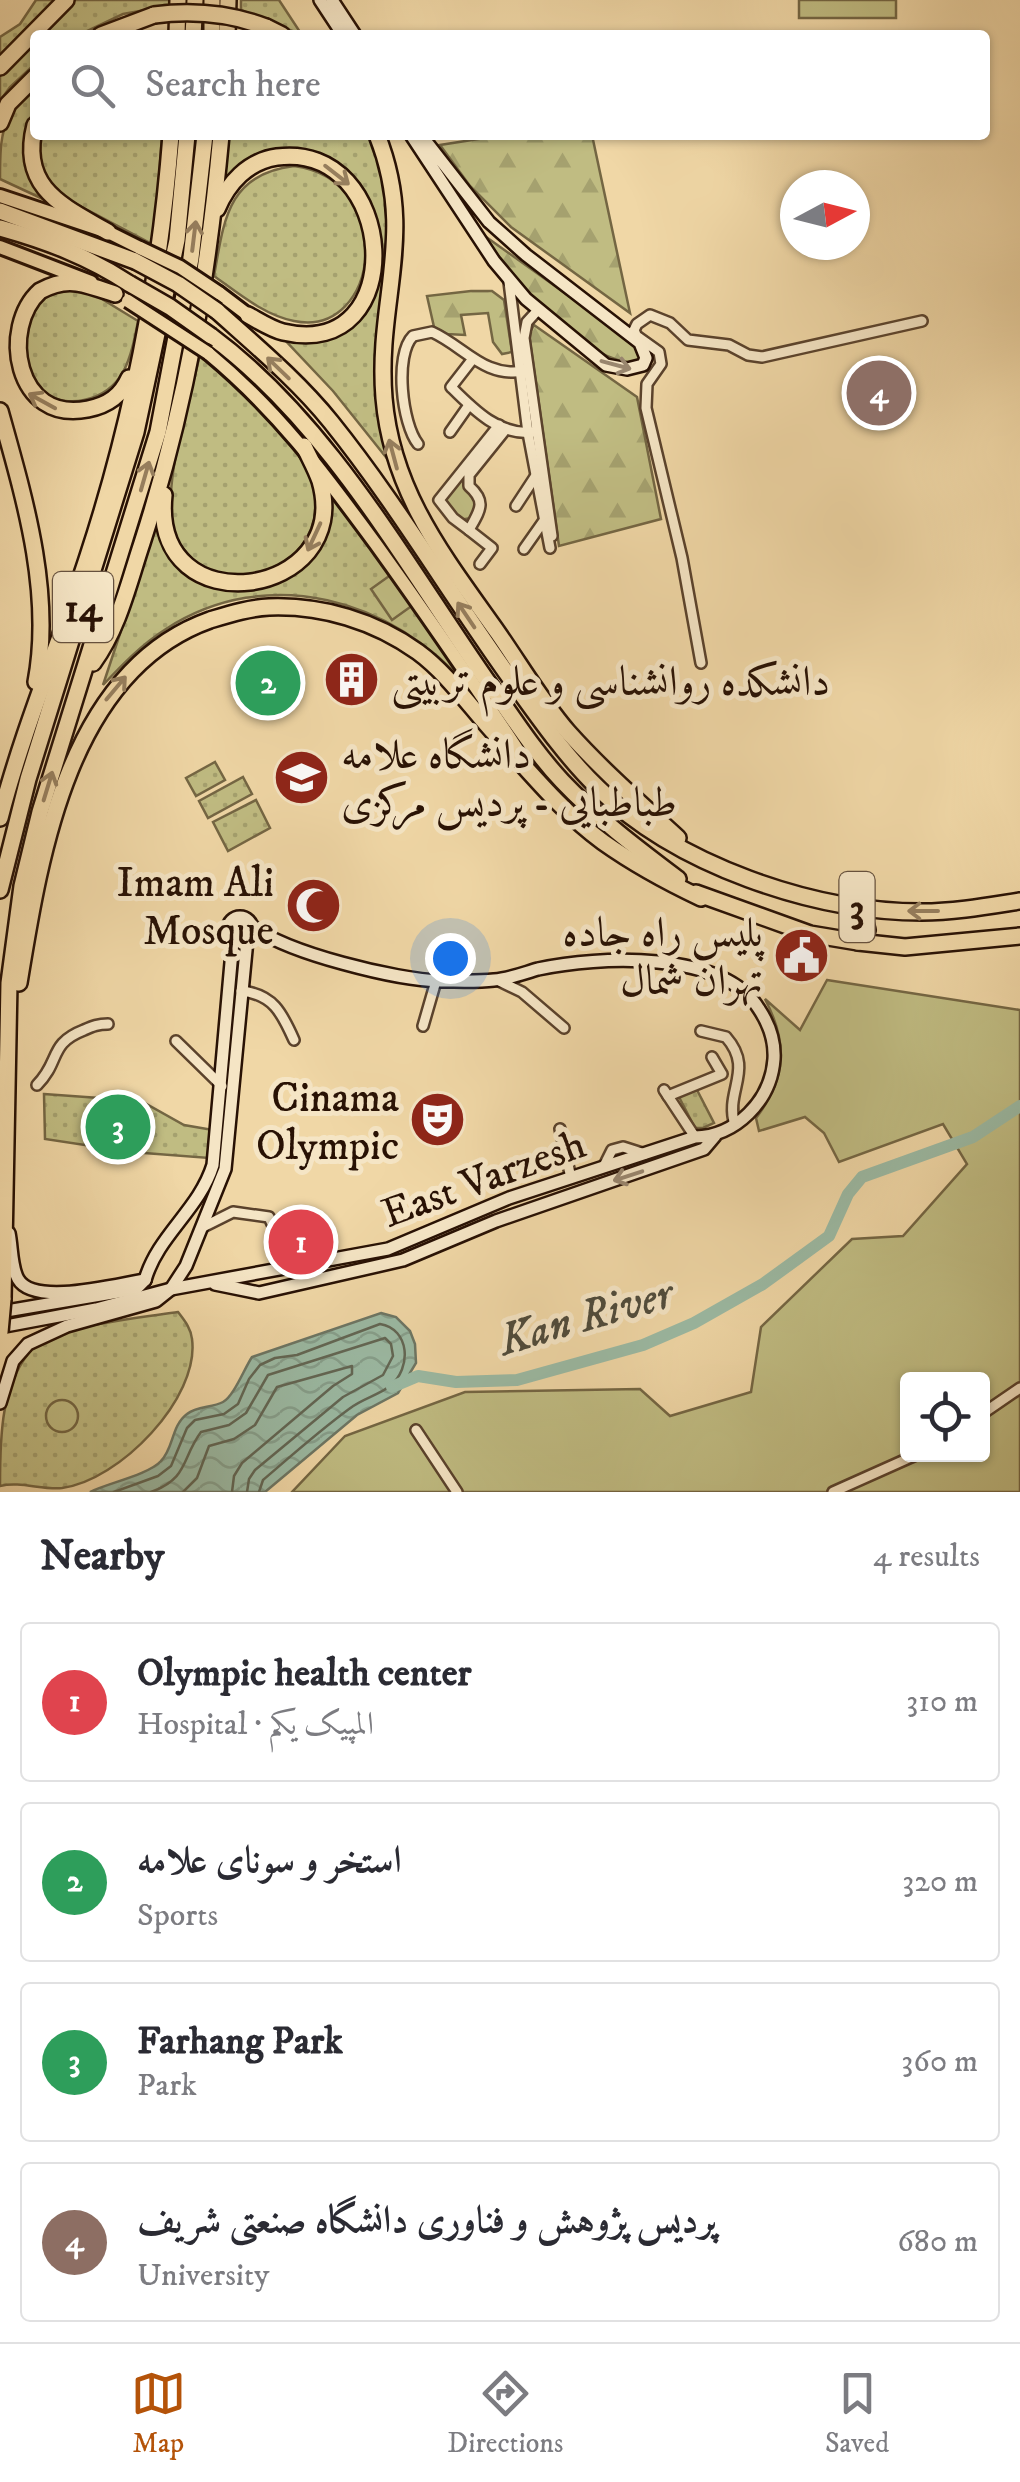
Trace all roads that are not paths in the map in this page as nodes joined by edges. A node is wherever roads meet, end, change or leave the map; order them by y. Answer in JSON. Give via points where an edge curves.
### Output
{"nodes":[{"id":1,"x":66,"y":0,"type":"edge"},
{"id":2,"x":178,"y":0,"type":"edge"},
{"id":3,"x":195,"y":0,"type":"edge"},
{"id":4,"x":212,"y":0,"type":"edge"},
{"id":5,"x":228,"y":0,"type":"edge"},
{"id":6,"x":320,"y":0,"type":"edge"},
{"id":7,"x":332,"y":0,"type":"edge"},
{"id":8,"x":36,"y":30,"type":"edge"},
{"id":9,"x":114,"y":30,"type":"edge"},
{"id":10,"x":177,"y":30,"type":"edge"},
{"id":11,"x":193,"y":30,"type":"edge"},
{"id":12,"x":212,"y":30,"type":"edge"},
{"id":13,"x":227,"y":30,"type":"edge"},
{"id":14,"x":272,"y":30,"type":"edge"},
{"id":15,"x":341,"y":30,"type":"edge"},
{"id":16,"x":352,"y":30,"type":"edge"},
{"id":17,"x":30,"y":37,"type":"edge"},
{"id":18,"x":0,"y":67,"type":"edge"},
{"id":19,"x":30,"y":82,"type":"edge"},
{"id":20,"x":0,"y":123,"type":"edge"},
{"id":21,"x":35,"y":140,"type":"edge"},
{"id":22,"x":168,"y":140,"type":"edge"},
{"id":23,"x":187,"y":140,"type":"edge"},
{"id":24,"x":204,"y":140,"type":"edge"},
{"id":25,"x":220,"y":140,"type":"edge"},
{"id":26,"x":379,"y":140,"type":"edge"},
{"id":27,"x":414,"y":140,"type":"edge"},
{"id":28,"x":425,"y":140,"type":"edge"},
{"id":29,"x":3,"y":212,"type":"edge"},
{"id":30,"x":211,"y":228,"type":"junction"},
{"id":31,"x":108,"y":232,"type":"junction"},
{"id":32,"x":0,"y":247,"type":"edge"},
{"id":33,"x":137,"y":255,"type":"junction"},
{"id":34,"x":509,"y":282,"type":"junction"},
{"id":35,"x":124,"y":293,"type":"junction"},
{"id":36,"x":538,"y":310,"type":"junction"},
{"id":37,"x":248,"y":315,"type":"joint"},
{"id":38,"x":922,"y":321,"type":"dead end"},
{"id":39,"x":638,"y":339,"type":"junction"},
{"id":40,"x":141,"y":351,"type":"junction"},
{"id":41,"x":472,"y":360,"type":"junction"},
{"id":42,"x":524,"y":371,"type":"junction"},
{"id":43,"x":469,"y":406,"type":"junction"},
{"id":44,"x":0,"y":410,"type":"edge"},
{"id":45,"x":502,"y":427,"type":"junction"},
{"id":46,"x":450,"y":432,"type":"dead end"},
{"id":47,"x":532,"y":432,"type":"junction"},
{"id":48,"x":418,"y":444,"type":"dead end"},
{"id":49,"x":304,"y":446,"type":"junction"},
{"id":50,"x":0,"y":448,"type":"edge"},
{"id":51,"x":168,"y":464,"type":"junction"},
{"id":52,"x":535,"y":478,"type":"junction"},
{"id":53,"x":516,"y":506,"type":"dead end"},
{"id":54,"x":543,"y":522,"type":"junction"},
{"id":55,"x":469,"y":530,"type":"junction"},
{"id":56,"x":30,"y":535,"type":"junction"},
{"id":57,"x":524,"y":550,"type":"dead end"},
{"id":58,"x":480,"y":564,"type":"dead end"},
{"id":59,"x":702,"y":663,"type":"dead end"},
{"id":60,"x":82,"y":678,"type":"junction"},
{"id":61,"x":25,"y":735,"type":"junction"},
{"id":62,"x":537,"y":780,"type":"junction"},
{"id":63,"x":0,"y":818,"type":"edge"},
{"id":64,"x":700,"y":859,"type":"junction"},
{"id":65,"x":0,"y":890,"type":"edge"},
{"id":66,"x":702,"y":898,"type":"junction"},
{"id":67,"x":1020,"y":902,"type":"edge"},
{"id":68,"x":862,"y":908,"type":"junction"},
{"id":69,"x":252,"y":926,"type":"junction"},
{"id":70,"x":1020,"y":936,"type":"edge"},
{"id":71,"x":269,"y":939,"type":"junction"},
{"id":72,"x":240,"y":940,"type":"junction"},
{"id":73,"x":858,"y":942,"type":"junction"},
{"id":74,"x":244,"y":958,"type":"junction"},
{"id":75,"x":498,"y":980,"type":"junction"},
{"id":76,"x":436,"y":981,"type":"junction"},
{"id":77,"x":241,"y":991,"type":"junction"},
{"id":78,"x":108,"y":1024,"type":"dead end"},
{"id":79,"x":422,"y":1026,"type":"dead end"},
{"id":80,"x":564,"y":1028,"type":"dead end"},
{"id":81,"x":701,"y":1030,"type":"dead end"},
{"id":82,"x":294,"y":1040,"type":"dead end"},
{"id":83,"x":176,"y":1041,"type":"dead end"},
{"id":84,"x":8,"y":1046,"type":"junction"},
{"id":85,"x":712,"y":1056,"type":"dead end"},
{"id":86,"x":37,"y":1085,"type":"dead end"},
{"id":87,"x":222,"y":1086,"type":"junction"},
{"id":88,"x":735,"y":1125,"type":"junction"},
{"id":89,"x":560,"y":1129,"type":"dead end"},
{"id":90,"x":715,"y":1136,"type":"junction"},
{"id":91,"x":695,"y":1137,"type":"junction"},
{"id":92,"x":570,"y":1178,"type":"junction"},
{"id":93,"x":188,"y":1213,"type":"junction"},
{"id":94,"x":6,"y":1218,"type":"junction"},
{"id":95,"x":204,"y":1224,"type":"junction"},
{"id":96,"x":164,"y":1238,"type":"junction"},
{"id":97,"x":287,"y":1256,"type":"dead end"},
{"id":98,"x":186,"y":1266,"type":"junction"},
{"id":99,"x":146,"y":1280,"type":"junction"},
{"id":100,"x":208,"y":1282,"type":"junction"},
{"id":101,"x":171,"y":1289,"type":"junction"},
{"id":102,"x":2,"y":1306,"type":"edge"},
{"id":103,"x":0,"y":1329,"type":"edge"},
{"id":104,"x":1020,"y":1388,"type":"edge"},
{"id":105,"x":0,"y":1404,"type":"edge"},
{"id":106,"x":990,"y":1409,"type":"edge"},
{"id":107,"x":416,"y":1430,"type":"dead end"},
{"id":108,"x":900,"y":1462,"type":"edge"},
{"id":109,"x":457,"y":1492,"type":"edge"},
{"id":110,"x":833,"y":1492,"type":"edge"}],
"edges":[{"from":1,"to":8,"type":"highway"},
{"from":2,"to":10,"type":"highway"},
{"from":3,"to":11,"type":"highway"},
{"from":4,"to":12,"type":"highway"},
{"from":5,"to":13,"type":"highway"},
{"from":6,"to":15,"type":"main road"},
{"from":7,"to":16,"type":"main road"},
{"from":9,"to":14,"type":"highway","bridge":true,"via":[[154,16],[200,12]]},
{"from":17,"to":18,"type":"highway"},
{"from":19,"to":20,"type":"highway"},
{"from":21,"to":31,"type":"highway","via":[[35,163],[47,193]]},
{"from":22,"to":40,"type":"highway"},
{"from":23,"to":65,"type":"highway","number":"14","via":[[178,240],[136,432]]},
{"from":60,"to":24,"type":"highway","number":"14","one_way":true,"via":[[158,432],[192,258]]},
{"from":25,"to":30,"type":"highway"},
{"from":64,"to":26,"type":"highway","one_way":true,"via":[[565,729],[434,542],[398,474],[383,355],[397,215]]},
{"from":27,"to":34,"type":"main road"},
{"from":28,"to":39,"type":"main road","via":[[489,222]]},
{"from":29,"to":31,"type":"main road"},
{"from":29,"to":33,"type":"highway","number":"3"},
{"from":29,"to":35,"type":"highway","number":"3","via":[[97,262]]},
{"from":30,"to":37,"type":"highway","one_way":true,"via":[[228,186],[272,158],[297,156],[332,169],[354,189],[366,213],[373,270],[356,314],[315,334],[280,331]]},
{"from":30,"to":51,"type":"highway"},
{"from":31,"to":33,"type":"main road"},
{"from":32,"to":35,"type":"main road"},
{"from":33,"to":37,"type":"main road","bridge":true,"via":[[180,267]]},
{"from":64,"to":33,"type":"highway","number":"3","one_way":true,"bridge":true,"via":[[630,817],[595,786],[542,722],[329,420],[217,311]]},
{"from":34,"to":36,"type":"main road"},
{"from":34,"to":42,"type":"street"},
{"from":40,"to":35,"type":"highway","one_way":true,"via":[[124,390],[82,410],[47,406],[29,395],[7,355],[10,326],[24,302],[42,290],[76,282]]},
{"from":35,"to":49,"type":"main road","bridge":true,"via":[[246,384]]},
{"from":35,"to":66,"type":"highway","number":"3","bridge":true,"via":[[211,336],[310,427],[562,780],[610,828]]},
{"from":36,"to":39,"type":"main road","one_way":true,"via":[[616,370],[643,365]]},
{"from":36,"to":42,"type":"street","via":[[524,332]]},
{"from":38,"to":39,"type":"street","via":[[762,357],[688,340],[650,316],[637,324]]},
{"from":39,"to":59,"type":"street","via":[[659,352],[661,364],[644,393],[646,408]]},
{"from":40,"to":61,"type":"highway","via":[[88,559]]},
{"from":41,"to":42,"type":"street"},
{"from":41,"to":43,"type":"street","via":[[451,387]]},
{"from":41,"to":48,"type":"street","via":[[438,334],[408,340],[404,400]]},
{"from":42,"to":47,"type":"street"},
{"from":43,"to":45,"type":"street"},
{"from":43,"to":46,"type":"street"},
{"from":44,"to":56,"type":"highway"},
{"from":45,"to":47,"type":"street"},
{"from":45,"to":55,"type":"street","via":[[469,475],[482,503]]},
{"from":45,"to":55,"type":"street","via":[[439,500]]},
{"from":47,"to":52,"type":"street"},
{"from":47,"to":54,"type":"street","via":[[550,548]]},
{"from":49,"to":51,"type":"highway","one_way":true,"via":[[320,480],[321,522],[296,564],[258,583],[209,578],[173,549],[164,531]]},
{"from":49,"to":62,"type":"main road"},
{"from":50,"to":56,"type":"highway"},
{"from":51,"to":60,"type":"highway","via":[[112,636]]},
{"from":52,"to":53,"type":"street"},
{"from":52,"to":54,"type":"street"},
{"from":54,"to":57,"type":"street"},
{"from":55,"to":58,"type":"street","via":[[492,548]]},
{"from":56,"to":61,"type":"highway","via":[[42,620]]},
{"from":84,"to":60,"type":"highway","number":"14","one_way":true,"via":[[22,886]]},
{"from":61,"to":63,"type":"highway"},
{"from":62,"to":66,"type":"highway","via":[[600,840]]},
{"from":84,"to":62,"type":"highway","one_way":true,"via":[[48,834],[73,766],[114,687],[186,631],[230,614],[288,606],[373,626],[421,654]]},
{"from":64,"to":68,"type":"highway","number":"3","via":[[801,895]]},
{"from":66,"to":73,"type":"highway","number":"3","via":[[810,934]]},
{"from":67,"to":68,"type":"highway","number":"3","one_way":true,"via":[[934,911]]},
{"from":68,"to":73,"type":"highway","via":[[867,930]]},
{"from":69,"to":71,"type":"main road"},
{"from":69,"to":72,"type":"main road"},
{"from":69,"to":72,"type":"main road","via":[[245,918],[233,919],[228,930]]},
{"from":70,"to":73,"type":"highway","number":"3","via":[[905,947]]},
{"from":71,"to":74,"type":"main road","via":[[254,944]]},
{"from":71,"to":76,"type":"main road"},
{"from":72,"to":74,"type":"main road"},
{"from":72,"to":87,"type":"main road"},
{"from":74,"to":77,"type":"main road"},
{"from":75,"to":76,"type":"main road"},
{"from":75,"to":80,"type":"street"},
{"from":75,"to":88,"type":"main road","name":"East Varzesh","via":[[594,962],[664,964],[714,973],[740,987],[772,1038],[774,1060],[769,1085]]},
{"from":76,"to":79,"type":"street"},
{"from":77,"to":82,"type":"street","via":[[273,1002]]},
{"from":77,"to":95,"type":"main road","via":[[225,1169]]},
{"from":78,"to":86,"type":"street","via":[[65,1037]]},
{"from":81,"to":88,"type":"street","via":[[726,1037],[739,1058]]},
{"from":83,"to":87,"type":"street"},
{"from":84,"to":94,"type":"highway","number":"14"},
{"from":85,"to":91,"type":"street","via":[[722,1074],[666,1093]]},
{"from":87,"to":93,"type":"main road","via":[[213,1165]]},
{"from":88,"to":90,"type":"main road","name":"East Varzesh"},
{"from":89,"to":92,"type":"street"},
{"from":90,"to":91,"type":"main road","name":"East Varzesh"},
{"from":90,"to":100,"type":"main road","one_way":true,"via":[[704,1149],[404,1260],[259,1293]]},
{"from":91,"to":92,"type":"main road","name":"East Varzesh"},
{"from":92,"to":100,"type":"main road","name":"East Varzesh","via":[[388,1249]]},
{"from":93,"to":95,"type":"main road","via":[[190,1226]]},
{"from":93,"to":96,"type":"main road"},
{"from":94,"to":99,"type":"main road","via":[[18,1281],[28,1289],[60,1293]]},
{"from":94,"to":102,"type":"highway","number":"14"},
{"from":95,"to":97,"type":"street","via":[[232,1212],[269,1217]]},
{"from":95,"to":98,"type":"main road"},
{"from":96,"to":98,"type":"main road","via":[[176,1235],[184,1242]]},
{"from":96,"to":99,"type":"main road"},
{"from":98,"to":101,"type":"main road"},
{"from":99,"to":102,"type":"main road","via":[[136,1289]]},
{"from":100,"to":101,"type":"main road","name":"East Varzesh"},
{"from":101,"to":103,"type":"main road"},
{"from":101,"to":105,"type":"main road","via":[[145,1306],[66,1326],[28,1344],[13,1361]]},
{"from":102,"to":103,"type":"highway","number":"14","bridge":true},
{"from":104,"to":106,"type":"street"},
{"from":107,"to":109,"type":"street"},
{"from":108,"to":110,"type":"street"}]}
